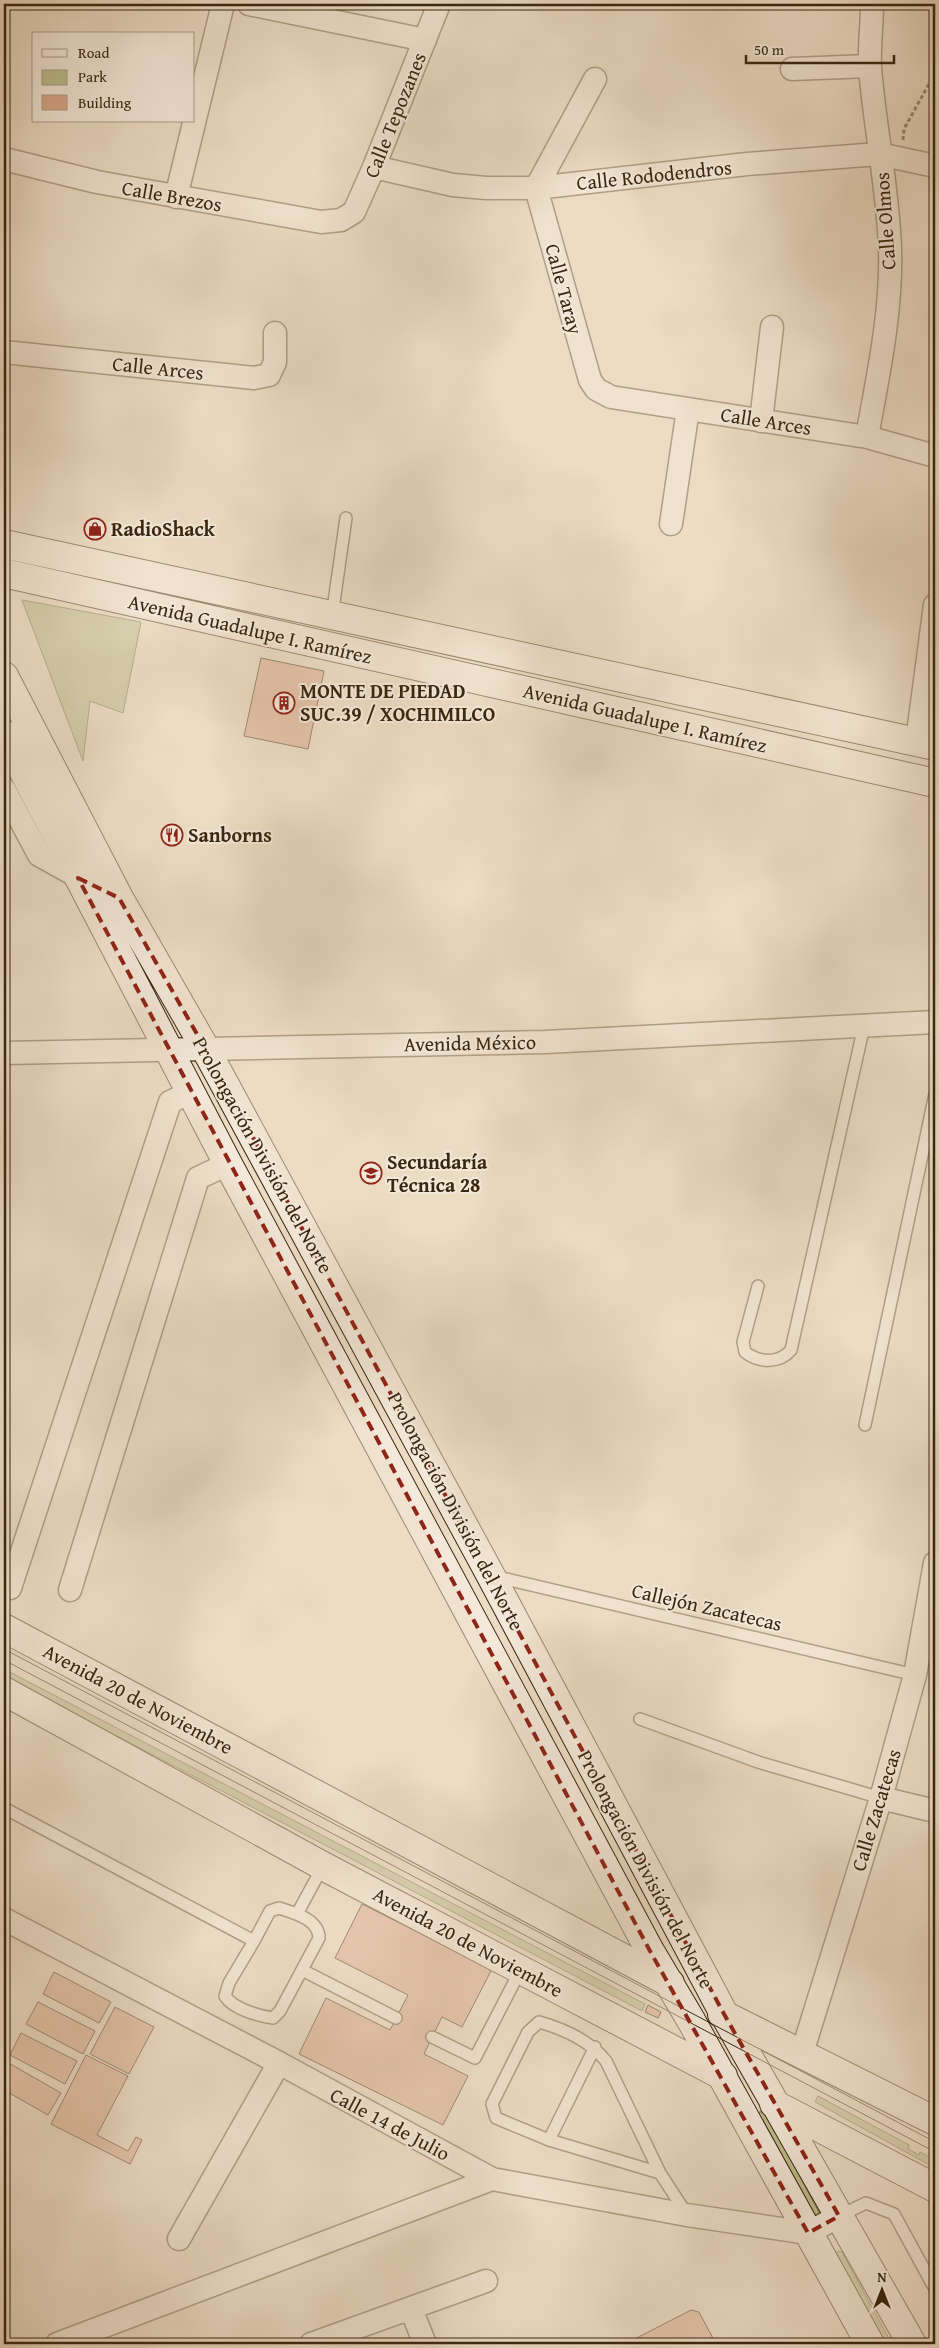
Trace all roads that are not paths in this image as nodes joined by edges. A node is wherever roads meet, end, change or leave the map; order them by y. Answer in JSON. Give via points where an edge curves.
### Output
{"nodes":[{"id":1,"x":223,"y":4,"type":"edge"},
{"id":2,"x":250,"y":4,"type":"edge"},
{"id":3,"x":439,"y":4,"type":"edge"},
{"id":4,"x":872,"y":4,"type":"edge"},
{"id":5,"x":425,"y":40,"type":"junction"},
{"id":6,"x":870,"y":66,"type":"junction"},
{"id":7,"x":792,"y":69,"type":"dead end"},
{"id":8,"x":595,"y":79,"type":"dead end"},
{"id":9,"x":195,"y":119,"type":"edge"},
{"id":10,"x":194,"y":122,"type":"edge"},
{"id":11,"x":889,"y":156,"type":"junction"},
{"id":12,"x":4,"y":159,"type":"edge"},
{"id":13,"x":935,"y":166,"type":"edge"},
{"id":14,"x":374,"y":167,"type":"junction"},
{"id":15,"x":536,"y":188,"type":"junction"},
{"id":16,"x":176,"y":197,"type":"junction"},
{"id":17,"x":341,"y":220,"type":"joint"},
{"id":18,"x":772,"y":327,"type":"dead end"},
{"id":19,"x":275,"y":333,"type":"dead end"},
{"id":20,"x":4,"y":352,"type":"edge"},
{"id":21,"x":596,"y":390,"type":"joint"},
{"id":22,"x":688,"y":409,"type":"junction"},
{"id":23,"x":762,"y":421,"type":"junction"},
{"id":24,"x":867,"y":437,"type":"junction"},
{"id":25,"x":935,"y":456,"type":"edge"},
{"id":26,"x":346,"y":518,"type":"dead end"},
{"id":27,"x":671,"y":524,"type":"dead end"},
{"id":28,"x":4,"y":544,"type":"edge"},
{"id":29,"x":4,"y":573,"type":"edge"},
{"id":30,"x":935,"y":605,"type":"edge"},
{"id":31,"x":332,"y":616,"type":"junction"},
{"id":32,"x":933,"y":646,"type":"edge"},
{"id":33,"x":4,"y":676,"type":"edge"},
{"id":34,"x":4,"y":734,"type":"edge"},
{"id":35,"x":926,"y":743,"type":"edge"},
{"id":36,"x":935,"y":783,"type":"edge"},
{"id":37,"x":4,"y":788,"type":"edge"},
{"id":38,"x":78,"y":878,"type":"junction"},
{"id":39,"x":119,"y":898,"type":"junction"},
{"id":40,"x":935,"y":1022,"type":"edge"},
{"id":41,"x":864,"y":1026,"type":"junction"},
{"id":42,"x":168,"y":1048,"type":"junction"},
{"id":43,"x":205,"y":1048,"type":"junction"},
{"id":44,"x":4,"y":1052,"type":"edge"},
{"id":45,"x":191,"y":1092,"type":"junction"},
{"id":46,"x":935,"y":1094,"type":"edge"},
{"id":47,"x":228,"y":1164,"type":"junction"},
{"id":48,"x":758,"y":1286,"type":"dead end"},
{"id":49,"x":865,"y":1425,"type":"dead end"},
{"id":50,"x":935,"y":1562,"type":"edge"},
{"id":51,"x":491,"y":1576,"type":"junction"},
{"id":52,"x":10,"y":1588,"type":"dead end"},
{"id":53,"x":70,"y":1590,"type":"dead end"},
{"id":54,"x":4,"y":1628,"type":"edge"},
{"id":55,"x":915,"y":1675,"type":"junction"},
{"id":56,"x":4,"y":1691,"type":"edge"},
{"id":57,"x":640,"y":1719,"type":"dead end"},
{"id":58,"x":881,"y":1798,"type":"junction"},
{"id":59,"x":4,"y":1808,"type":"edge"},
{"id":60,"x":935,"y":1811,"type":"edge"},
{"id":61,"x":323,"y":1866,"type":"junction"},
{"id":62,"x":297,"y":1914,"type":"junction"},
{"id":63,"x":4,"y":1920,"type":"edge"},
{"id":64,"x":254,"y":1941,"type":"junction"},
{"id":65,"x":520,"y":1969,"type":"junction"},
{"id":66,"x":302,"y":1970,"type":"junction"},
{"id":67,"x":668,"y":1982,"type":"junction"},
{"id":68,"x":724,"y":2014,"type":"junction"},
{"id":69,"x":396,"y":2018,"type":"dead end"},
{"id":70,"x":432,"y":2037,"type":"dead end"},
{"id":71,"x":595,"y":2047,"type":"junction"},
{"id":72,"x":802,"y":2053,"type":"junction"},
{"id":73,"x":279,"y":2063,"type":"junction"},
{"id":74,"x":720,"y":2075,"type":"junction"},
{"id":75,"x":774,"y":2104,"type":"junction"},
{"id":76,"x":935,"y":2121,"type":"edge"},
{"id":77,"x":549,"y":2140,"type":"junction"},
{"id":78,"x":660,"y":2173,"type":"junction"},
{"id":79,"x":492,"y":2179,"type":"junction"},
{"id":80,"x":935,"y":2188,"type":"edge"},
{"id":81,"x":688,"y":2215,"type":"junction"},
{"id":82,"x":840,"y":2216,"type":"junction"},
{"id":83,"x":808,"y":2233,"type":"junction"},
{"id":84,"x":179,"y":2240,"type":"dead end"},
{"id":85,"x":486,"y":2281,"type":"dead end"},
{"id":86,"x":935,"y":2289,"type":"edge"},
{"id":87,"x":411,"y":2309,"type":"junction"},
{"id":88,"x":57,"y":2344,"type":"edge"},
{"id":89,"x":311,"y":2344,"type":"edge"},
{"id":90,"x":425,"y":2344,"type":"edge"},
{"id":91,"x":870,"y":2344,"type":"edge"},
{"id":92,"x":912,"y":2344,"type":"edge"}],
"edges":[{"from":1,"to":9,"type":"street"},
{"from":2,"to":5,"type":"street"},
{"from":3,"to":5,"type":"street","name":"Calle Tepozanes"},
{"from":4,"to":6,"type":"street","name":"Calle Olmos"},
{"from":5,"to":14,"type":"street","name":"Calle Tepozanes"},
{"from":6,"to":7,"type":"street"},
{"from":6,"to":11,"type":"street","name":"Calle Olmos"},
{"from":8,"to":15,"type":"street"},
{"from":10,"to":16,"type":"street"},
{"from":11,"to":13,"type":"street","name":"Calle Rododendros"},
{"from":11,"to":15,"type":"street","name":"Calle Rododendros","via":[[748,164]]},
{"from":11,"to":24,"type":"street","name":"Calle Olmos","via":[[885,181],[890,250],[887,321]]},
{"from":12,"to":16,"type":"street","name":"Calle Brezos"},
{"from":14,"to":15,"type":"street","name":"Calle Rododendros","via":[[453,184]]},
{"from":14,"to":17,"type":"street","name":"Calle Tepozanes","via":[[354,212]]},
{"from":15,"to":21,"type":"street","name":"Calle Taray","via":[[590,380]]},
{"from":16,"to":17,"type":"street","name":"Calle Brezos","via":[[321,222]]},
{"from":18,"to":23,"type":"street"},
{"from":19,"to":20,"type":"street","name":"Calle Arces","via":[[275,362],[269,375],[254,378]]},
{"from":21,"to":22,"type":"street","name":"Calle Arces","via":[[611,397]]},
{"from":22,"to":23,"type":"street","name":"Calle Arces"},
{"from":22,"to":27,"type":"street"},
{"from":23,"to":24,"type":"street","name":"Calle Arces"},
{"from":24,"to":25,"type":"street","name":"Calle Arces"},
{"from":26,"to":31,"type":"lane"},
{"from":28,"to":31,"type":"main road","name":"Avenida Guadalupe I. Ramírez"},
{"from":29,"to":36,"type":"main road","name":"Avenida Guadalupe I. Ramírez"},
{"from":30,"to":32,"type":"street"},
{"from":31,"to":35,"type":"main road","name":"Avenida Guadalupe I. Ramírez"},
{"from":32,"to":35,"type":"street"},
{"from":33,"to":39,"type":"main road","name":"Prolongación División del Norte"},
{"from":34,"to":38,"type":"main road","name":"Prolongación División del Norte"},
{"from":37,"to":38,"type":"street","via":[[39,855]]},
{"from":38,"to":39,"type":"street","via":[[92,882]]},
{"from":38,"to":42,"type":"main road","name":"Prolongación División del Norte"},
{"from":39,"to":43,"type":"main road","name":"Prolongación División del Norte"},
{"from":40,"to":41,"type":"street","name":"Avenida México"},
{"from":41,"to":43,"type":"street","name":"Avenida México","via":[[546,1042]]},
{"from":41,"to":48,"type":"lane","via":[[791,1350],[785,1358],[772,1361],[752,1358],[745,1352],[743,1342]]},
{"from":42,"to":43,"type":"street","name":"Avenida México"},
{"from":42,"to":44,"type":"street","name":"Avenida México"},
{"from":42,"to":45,"type":"main road","name":"Prolongación División del Norte"},
{"from":43,"to":51,"type":"main road","name":"Prolongación División del Norte"},
{"from":45,"to":47,"type":"main road","name":"Prolongación División del Norte"},
{"from":45,"to":52,"type":"street","via":[[170,1102]]},
{"from":46,"to":49,"type":"lane"},
{"from":47,"to":53,"type":"street","via":[[198,1178]]},
{"from":47,"to":67,"type":"main road","name":"Prolongación División del Norte"},
{"from":50,"to":55,"type":"street","name":"Calle Zacatecas"},
{"from":51,"to":55,"type":"lane","name":"Callejón Zacatecas"},
{"from":51,"to":68,"type":"main road","name":"Prolongación División del Norte"},
{"from":54,"to":67,"type":"main road","name":"Avenida 20 de Noviembre"},
{"from":55,"to":58,"type":"street","name":"Calle Zacatecas"},
{"from":56,"to":61,"type":"main road","name":"Avenida 20 de Noviembre"},
{"from":57,"to":58,"type":"lane","via":[[758,1762]]},
{"from":58,"to":60,"type":"street"},
{"from":58,"to":72,"type":"street","name":"Calle Zacatecas"},
{"from":59,"to":64,"type":"lane"},
{"from":61,"to":62,"type":"lane"},
{"from":61,"to":65,"type":"main road","name":"Avenida 20 de Noviembre"},
{"from":62,"to":64,"type":"lane","via":[[279,1908],[270,1911]]},
{"from":62,"to":66,"type":"lane","via":[[313,1923],[319,1931],[319,1938]]},
{"from":63,"to":73,"type":"street","name":"Calle 14 de Julio"},
{"from":64,"to":66,"type":"lane","via":[[229,1984],[225,1996],[229,2002],[262,2017],[273,2018]]},
{"from":65,"to":70,"type":"lane","via":[[475,2058]]},
{"from":65,"to":74,"type":"main road","name":"Avenida 20 de Noviembre"},
{"from":66,"to":69,"type":"lane"},
{"from":67,"to":68,"type":"main road","name":"Avenida 20 de Noviembre"},
{"from":67,"to":74,"type":"main road","name":"Prolongación División del Norte"},
{"from":68,"to":72,"type":"main road","name":"Avenida 20 de Noviembre"},
{"from":68,"to":75,"type":"main road","name":"Prolongación División del Norte"},
{"from":71,"to":77,"type":"lane"},
{"from":71,"to":77,"type":"lane","via":[[538,2022],[528,2032],[492,2104],[496,2118]]},
{"from":71,"to":78,"type":"lane","via":[[606,2061]]},
{"from":72,"to":76,"type":"main road","name":"Avenida 20 de Noviembre"},
{"from":73,"to":79,"type":"street","name":"Calle 14 de Julio"},
{"from":73,"to":84,"type":"street"},
{"from":74,"to":75,"type":"main road","name":"Avenida 20 de Noviembre"},
{"from":74,"to":83,"type":"main road","name":"Prolongación División del Norte"},
{"from":75,"to":80,"type":"main road","name":"Avenida 20 de Noviembre"},
{"from":75,"to":82,"type":"main road","name":"Prolongación División del Norte"},
{"from":77,"to":78,"type":"lane"},
{"from":78,"to":81,"type":"lane"},
{"from":79,"to":81,"type":"street","name":"Calle 14 de Julio"},
{"from":79,"to":88,"type":"street"},
{"from":81,"to":83,"type":"street","name":"Calle 14 de Julio"},
{"from":82,"to":83,"type":"street"},
{"from":82,"to":86,"type":"lane","via":[[866,2203],[894,2214]]},
{"from":82,"to":92,"type":"main road","name":"Prolongación División del Norte"},
{"from":83,"to":91,"type":"main road","name":"Prolongación División del Norte"},
{"from":85,"to":87,"type":"street"},
{"from":87,"to":89,"type":"street"},
{"from":87,"to":90,"type":"street"}]}
